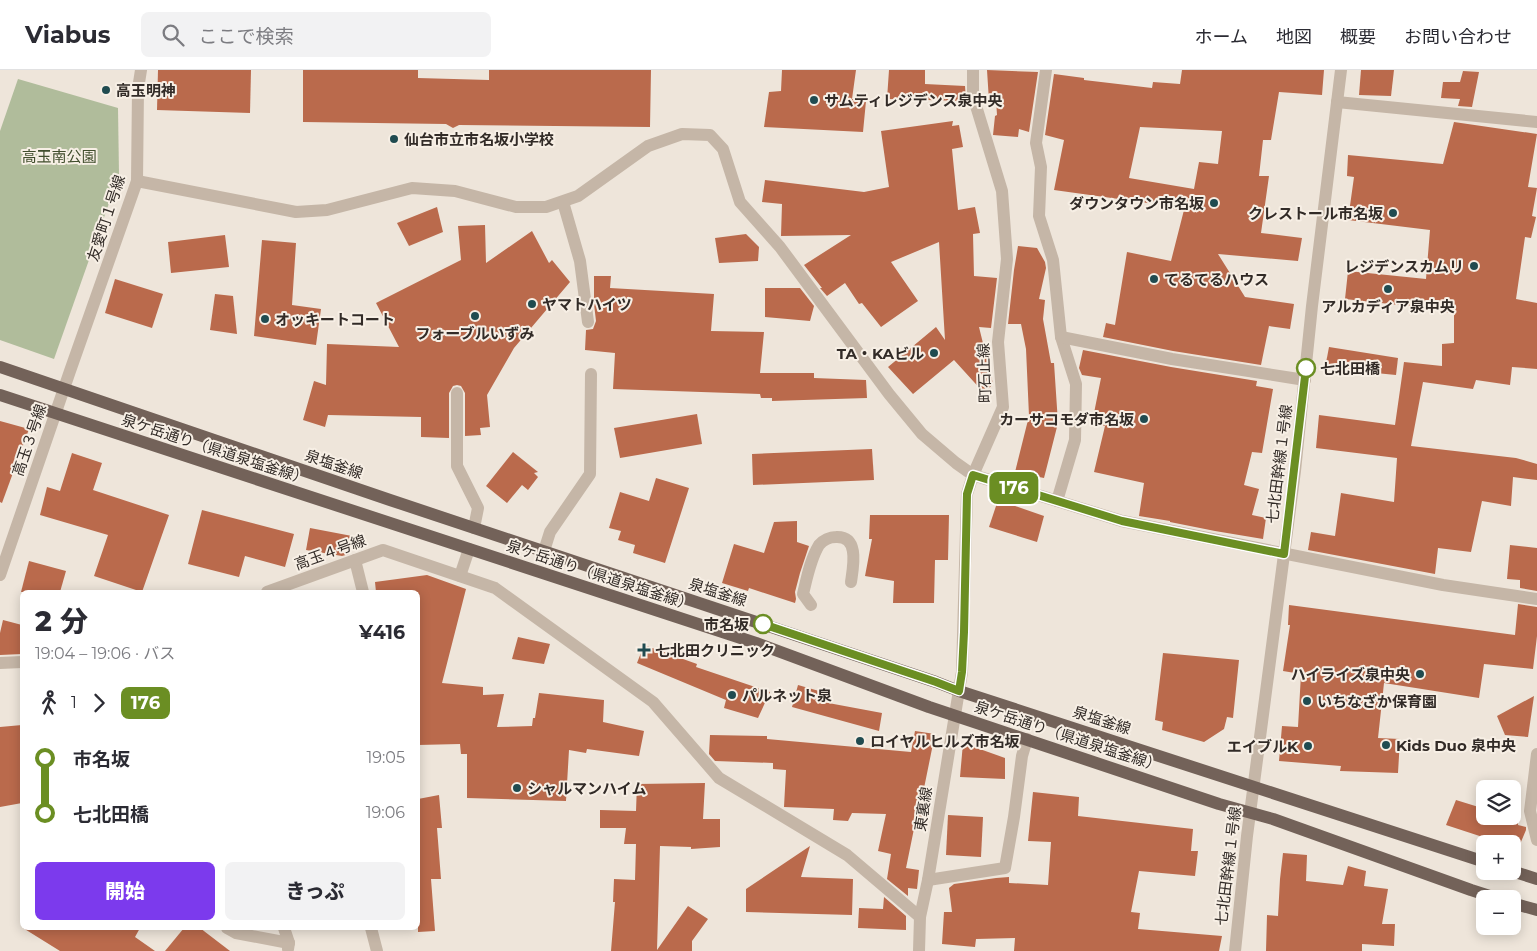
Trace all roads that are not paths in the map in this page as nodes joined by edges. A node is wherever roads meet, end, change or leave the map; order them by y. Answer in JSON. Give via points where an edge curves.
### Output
{"nodes":[{"id":1,"x":141,"y":70,"type":"edge"},
{"id":2,"x":973,"y":70,"type":"edge"},
{"id":3,"x":1046,"y":70,"type":"edge"},
{"id":4,"x":1341,"y":70,"type":"edge"},
{"id":5,"x":1337,"y":102,"type":"junction"},
{"id":6,"x":1537,"y":122,"type":"edge"},
{"id":7,"x":138,"y":181,"type":"junction"},
{"id":8,"x":563,"y":202,"type":"junction"},
{"id":9,"x":588,"y":322,"type":"dead end"},
{"id":10,"x":1061,"y":337,"type":"junction"},
{"id":11,"x":0,"y":367,"type":"edge"},
{"id":12,"x":70,"y":371,"type":"joint"},
{"id":13,"x":591,"y":374,"type":"dead end"},
{"id":14,"x":1305,"y":380,"type":"junction"},
{"id":15,"x":64,"y":388,"type":"junction"},
{"id":16,"x":457,"y":393,"type":"dead end"},
{"id":17,"x":0,"y":395,"type":"edge"},
{"id":18,"x":56,"y":414,"type":"junction"},
{"id":19,"x":973,"y":475,"type":"junction"},
{"id":20,"x":1057,"y":501,"type":"junction"},
{"id":21,"x":474,"y":528,"type":"junction"},
{"id":22,"x":469,"y":549,"type":"junction"},
{"id":23,"x":544,"y":551,"type":"junction"},
{"id":24,"x":1284,"y":554,"type":"junction"},
{"id":25,"x":355,"y":560,"type":"junction"},
{"id":26,"x":0,"y":576,"type":"edge"},
{"id":27,"x":460,"y":576,"type":"junction"},
{"id":28,"x":851,"y":582,"type":"dead end"},
{"id":29,"x":272,"y":590,"type":"edge"},
{"id":30,"x":362,"y":590,"type":"edge"},
{"id":31,"x":1537,"y":599,"type":"edge"},
{"id":32,"x":811,"y":605,"type":"dead end"},
{"id":33,"x":20,"y":662,"type":"edge"},
{"id":34,"x":0,"y":663,"type":"edge"},
{"id":35,"x":962,"y":672,"type":"joint"},
{"id":36,"x":959,"y":691,"type":"junction"},
{"id":37,"x":955,"y":715,"type":"junction"},
{"id":38,"x":1027,"y":739,"type":"junction"},
{"id":39,"x":1537,"y":754,"type":"edge"},
{"id":40,"x":1254,"y":788,"type":"junction"},
{"id":41,"x":1250,"y":813,"type":"junction"},
{"id":42,"x":1537,"y":840,"type":"edge"},
{"id":43,"x":1476,"y":859,"type":"edge"},
{"id":44,"x":1521,"y":874,"type":"edge"},
{"id":45,"x":1537,"y":879,"type":"edge"},
{"id":46,"x":928,"y":880,"type":"junction"},
{"id":47,"x":1476,"y":892,"type":"edge"},
{"id":48,"x":1521,"y":906,"type":"edge"},
{"id":49,"x":1537,"y":910,"type":"edge"},
{"id":50,"x":920,"y":917,"type":"junction"},
{"id":51,"x":232,"y":930,"type":"edge"},
{"id":52,"x":284,"y":930,"type":"edge"},
{"id":53,"x":372,"y":930,"type":"edge"},
{"id":54,"x":288,"y":947,"type":"edge"},
{"id":55,"x":377,"y":951,"type":"edge"},
{"id":56,"x":920,"y":951,"type":"edge"},
{"id":57,"x":1235,"y":951,"type":"edge"}],
"edges":[{"from":1,"to":7,"type":"street","name":"友愛町１号線"},
{"from":2,"to":19,"type":"street","name":"町石止線","via":[[973,96],[1002,191],[1007,259],[998,342],[1003,407]]},
{"from":3,"to":10,"type":"street","via":[[1036,143],[1041,167],[1039,216],[1053,260]]},
{"from":4,"to":5,"type":"street","name":"七北田幹線１号線"},
{"from":5,"to":6,"type":"street"},
{"from":5,"to":14,"type":"street","name":"七北田幹線１号線"},
{"from":7,"to":8,"type":"street","via":[[296,212],[327,210],[412,188],[456,191],[516,207],[546,207]]},
{"from":7,"to":12,"type":"street","name":"友愛町１号線"},
{"from":8,"to":9,"type":"street","via":[[580,261]]},
{"from":8,"to":19,"type":"street","via":[[578,196],[648,146],[682,134],[710,135],[723,149],[740,202],[780,247],[922,434]]},
{"from":10,"to":14,"type":"street"},
{"from":10,"to":20,"type":"street","via":[[1076,384],[1075,440]]},
{"from":11,"to":15,"type":"main road","name":"泉塩釜線"},
{"from":12,"to":15,"type":"street","name":"高玉３号線"},
{"from":13,"to":23,"type":"street","via":[[590,474],[550,532]]},
{"from":14,"to":24,"type":"street","name":"七北田幹線１号線"},
{"from":15,"to":18,"type":"street","name":"高玉３号線"},
{"from":15,"to":21,"type":"main road","name":"泉塩釜線"},
{"from":16,"to":21,"type":"street","via":[[457,466],[478,508]]},
{"from":17,"to":18,"type":"main road","name":"泉ケ岳通り（県道泉塩釜線）"},
{"from":18,"to":22,"type":"main road","name":"泉ケ岳通り（県道泉塩釜線）"},
{"from":18,"to":26,"type":"street","name":"高玉３号線"},
{"from":19,"to":20,"type":"street"},
{"from":19,"to":35,"type":"street","name":"町石止線","via":[[967,494]]},
{"from":20,"to":24,"type":"street","via":[[1122,521]]},
{"from":21,"to":23,"type":"main road","name":"泉塩釜線"},
{"from":22,"to":27,"type":"street"},
{"from":22,"to":37,"type":"main road","name":"泉ケ岳通り（県道泉塩釜線）","via":[[756,643]]},
{"from":23,"to":36,"type":"main road","name":"泉塩釜線"},
{"from":24,"to":31,"type":"street","via":[[1443,586]]},
{"from":24,"to":40,"type":"street","name":"七北田幹線１号線"},
{"from":25,"to":27,"type":"street","name":"高玉４号線","via":[[383,550]]},
{"from":25,"to":29,"type":"street","name":"高玉４号線"},
{"from":25,"to":30,"type":"street"},
{"from":27,"to":50,"type":"street","name":"高玉４号線","via":[[495,588],[653,702],[719,778],[847,855]]},
{"from":28,"to":32,"type":"street","via":[[854,556],[850,543],[840,537],[830,537],[820,543],[813,558],[803,594]]},
{"from":33,"to":34,"type":"street"},
{"from":35,"to":36,"type":"street","name":"東裏線"},
{"from":36,"to":37,"type":"street","name":"東裏線"},
{"from":36,"to":40,"type":"main road","name":"泉塩釜線"},
{"from":37,"to":38,"type":"main road","name":"泉ケ岳通り（県道泉塩釜線）"},
{"from":37,"to":46,"type":"street","name":"東裏線"},
{"from":38,"to":41,"type":"main road","name":"泉ケ岳通り（県道泉塩釜線）"},
{"from":38,"to":46,"type":"street","via":[[1005,868]]},
{"from":39,"to":42,"type":"street","via":[[1530,812]]},
{"from":40,"to":41,"type":"street","name":"七北田幹線１号線"},
{"from":40,"to":43,"type":"main road","name":"泉塩釜線"},
{"from":41,"to":47,"type":"main road","name":"泉ケ岳通り（県道泉塩釜線）"},
{"from":41,"to":57,"type":"street","name":"七北田幹線１号線"},
{"from":44,"to":45,"type":"main road"},
{"from":46,"to":50,"type":"street","name":"東裏線"},
{"from":48,"to":49,"type":"main road"},
{"from":50,"to":56,"type":"street","name":"東裏線"},
{"from":51,"to":54,"type":"street"},
{"from":52,"to":54,"type":"street"},
{"from":53,"to":55,"type":"street"}]}
